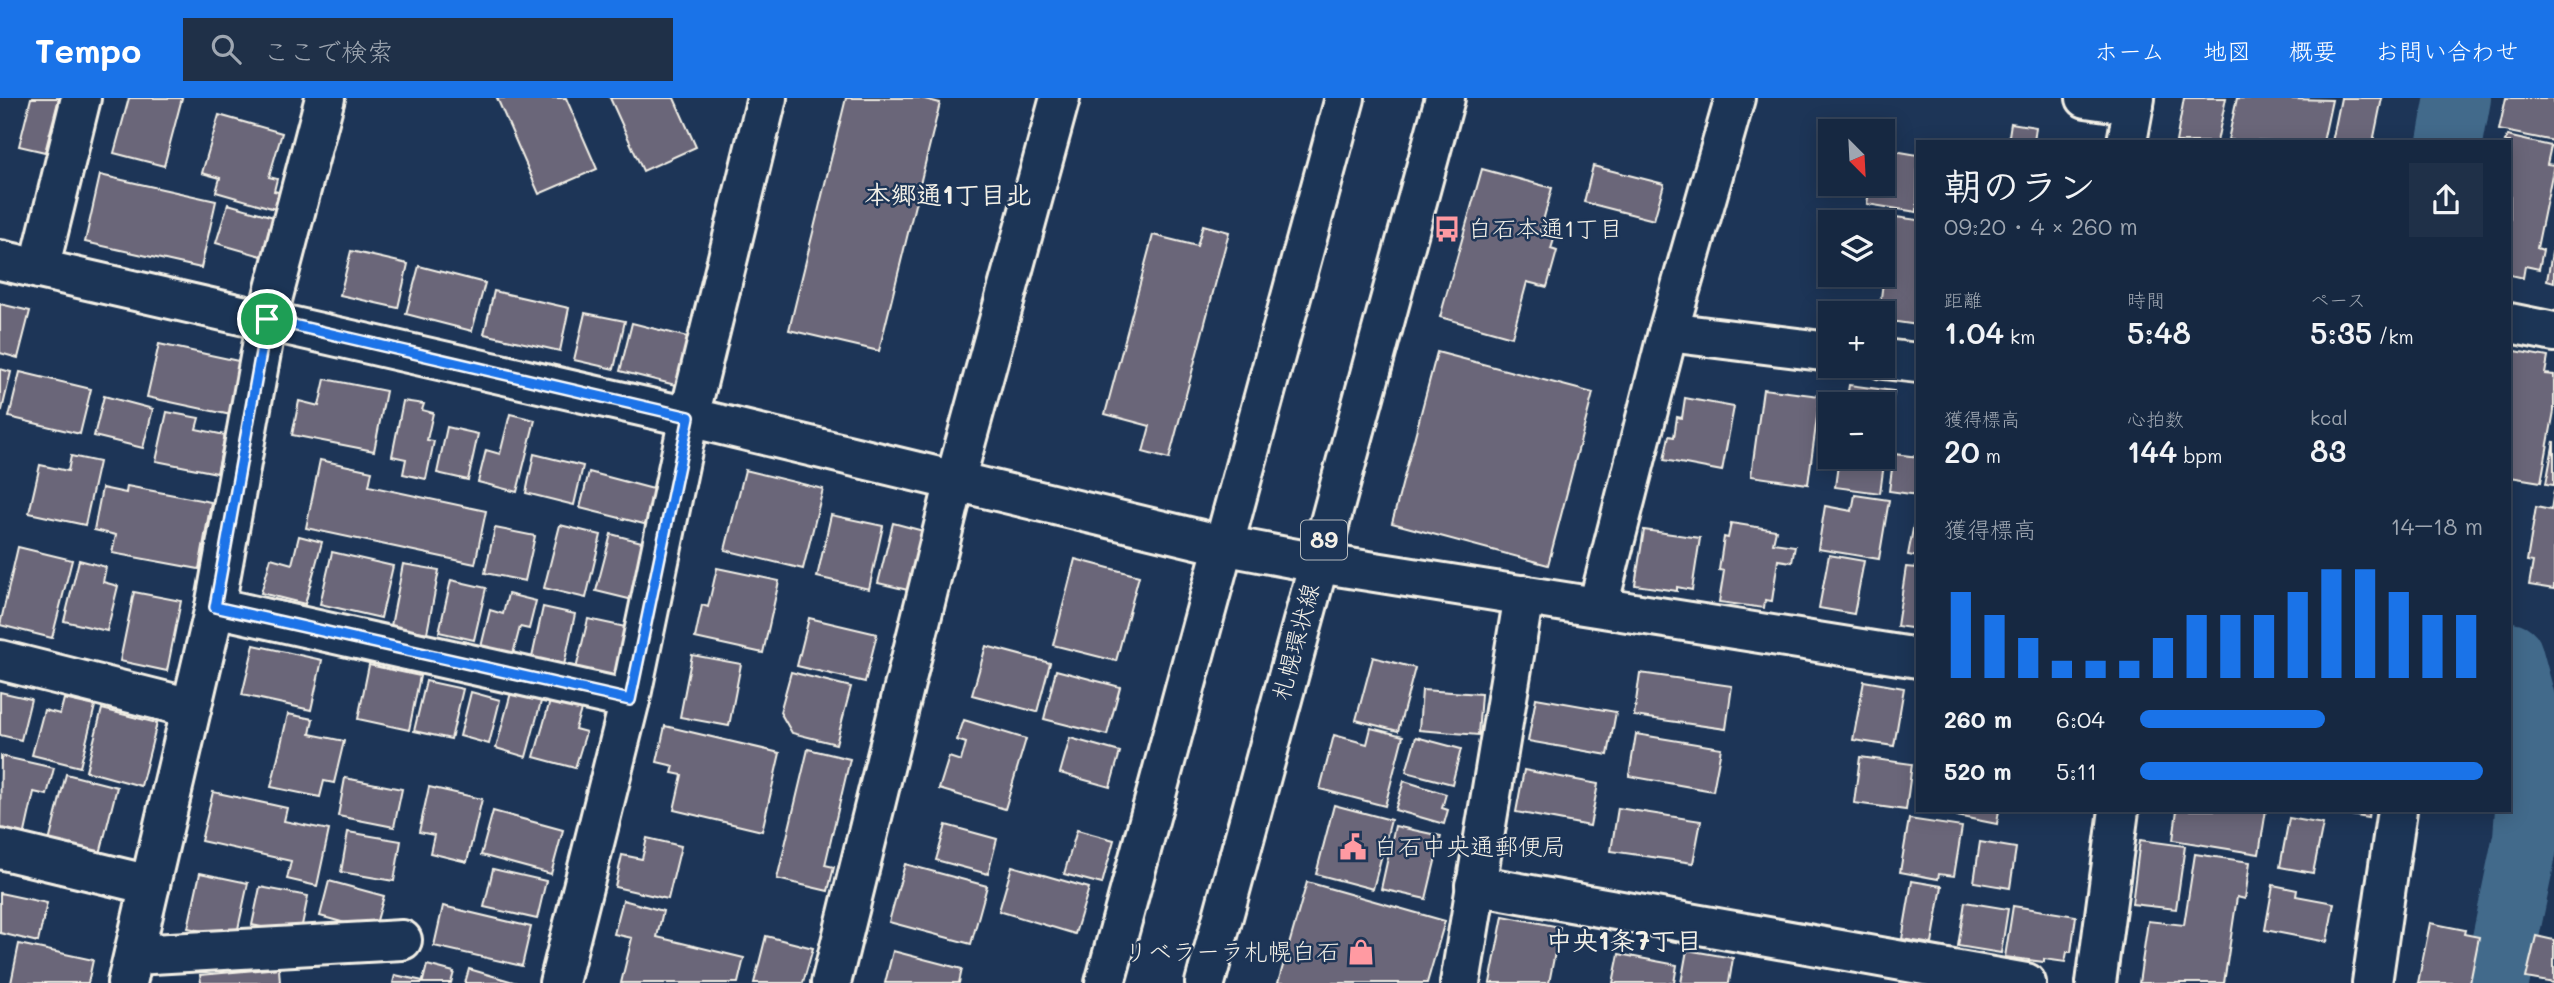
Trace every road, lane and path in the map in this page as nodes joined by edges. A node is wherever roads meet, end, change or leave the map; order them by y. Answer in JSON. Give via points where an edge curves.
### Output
{"nodes":[{"id":1,"x":81,"y":98,"type":"edge"},
{"id":2,"x":325,"y":98,"type":"edge"},
{"id":3,"x":766,"y":98,"type":"edge"},
{"id":4,"x":1060,"y":98,"type":"edge"},
{"id":5,"x":1345,"y":98,"type":"edge"},
{"id":6,"x":1445,"y":98,"type":"edge"},
{"id":7,"x":1735,"y":98,"type":"edge"},
{"id":8,"x":2086,"y":98,"type":"edge"},
{"id":9,"x":2135,"y":101,"type":"edge"},
{"id":10,"x":2127,"y":140,"type":"edge"},
{"id":11,"x":0,"y":260,"type":"edge"},
{"id":12,"x":38,"y":269,"type":"junction"},
{"id":13,"x":267,"y":319,"type":"junction"},
{"id":14,"x":2511,"y":323,"type":"edge"},
{"id":15,"x":1668,"y":332,"type":"junction"},
{"id":16,"x":2554,"y":332,"type":"edge"},
{"id":17,"x":1818,"y":351,"type":"edge"},
{"id":18,"x":1895,"y":360,"type":"edge"},
{"id":19,"x":1916,"y":363,"type":"edge"},
{"id":20,"x":689,"y":417,"type":"junction"},
{"id":21,"x":955,"y":481,"type":"junction"},
{"id":22,"x":1222,"y":545,"type":"junction"},
{"id":23,"x":1318,"y":563,"type":"junction"},
{"id":24,"x":1524,"y":595,"type":"junction"},
{"id":25,"x":1598,"y":606,"type":"junction"},
{"id":26,"x":215,"y":607,"type":"junction"},
{"id":27,"x":1916,"y":658,"type":"edge"},
{"id":28,"x":0,"y":660,"type":"edge"},
{"id":29,"x":630,"y":700,"type":"junction"},
{"id":30,"x":191,"y":708,"type":"junction"},
{"id":31,"x":2119,"y":812,"type":"edge"},
{"id":32,"x":2397,"y":812,"type":"edge"},
{"id":33,"x":0,"y":849,"type":"edge"},
{"id":34,"x":150,"y":885,"type":"junction"},
{"id":35,"x":1475,"y":885,"type":"junction"},
{"id":36,"x":402,"y":940,"type":"dead end"},
{"id":37,"x":130,"y":969,"type":"edge"},
{"id":38,"x":559,"y":983,"type":"edge"},
{"id":39,"x":831,"y":983,"type":"edge"},
{"id":40,"x":1105,"y":983,"type":"edge"},
{"id":41,"x":1205,"y":983,"type":"edge"},
{"id":42,"x":1460,"y":983,"type":"edge"},
{"id":43,"x":2026,"y":983,"type":"edge"},
{"id":44,"x":2096,"y":983,"type":"edge"},
{"id":45,"x":2372,"y":983,"type":"edge"}],
"edges":[{"from":1,"to":12,"type":"street"},
{"from":2,"to":13,"type":"street"},
{"from":3,"to":20,"type":"street"},
{"from":4,"to":21,"type":"street"},
{"from":5,"to":22,"type":"street"},
{"from":6,"to":23,"type":"street","name":"札幌環状線","number":"89"},
{"from":7,"to":15,"type":"street"},
{"from":8,"to":9,"type":"street"},
{"from":9,"to":10,"type":"street"},
{"from":11,"to":12,"type":"street"},
{"from":12,"to":13,"type":"street"},
{"from":13,"to":20,"type":"street"},
{"from":13,"to":26,"type":"street"},
{"from":14,"to":16,"type":"street"},
{"from":15,"to":17,"type":"street"},
{"from":15,"to":25,"type":"street"},
{"from":18,"to":19,"type":"street"},
{"from":20,"to":21,"type":"street"},
{"from":20,"to":29,"type":"street"},
{"from":21,"to":22,"type":"street"},
{"from":21,"to":39,"type":"street"},
{"from":22,"to":23,"type":"street"},
{"from":22,"to":40,"type":"street"},
{"from":23,"to":24,"type":"street"},
{"from":23,"to":41,"type":"street","name":"札幌環状線","number":"89"},
{"from":24,"to":25,"type":"street"},
{"from":24,"to":35,"type":"street"},
{"from":25,"to":27,"type":"street"},
{"from":26,"to":29,"type":"street"},
{"from":26,"to":30,"type":"street"},
{"from":28,"to":30,"type":"street"},
{"from":29,"to":38,"type":"street"},
{"from":30,"to":34,"type":"street"},
{"from":31,"to":44,"type":"street"},
{"from":32,"to":45,"type":"street"},
{"from":33,"to":34,"type":"street"},
{"from":34,"to":37,"type":"street"},
{"from":35,"to":42,"type":"street"},
{"from":35,"to":43,"type":"street"},
{"from":36,"to":37,"type":"street"}]}
